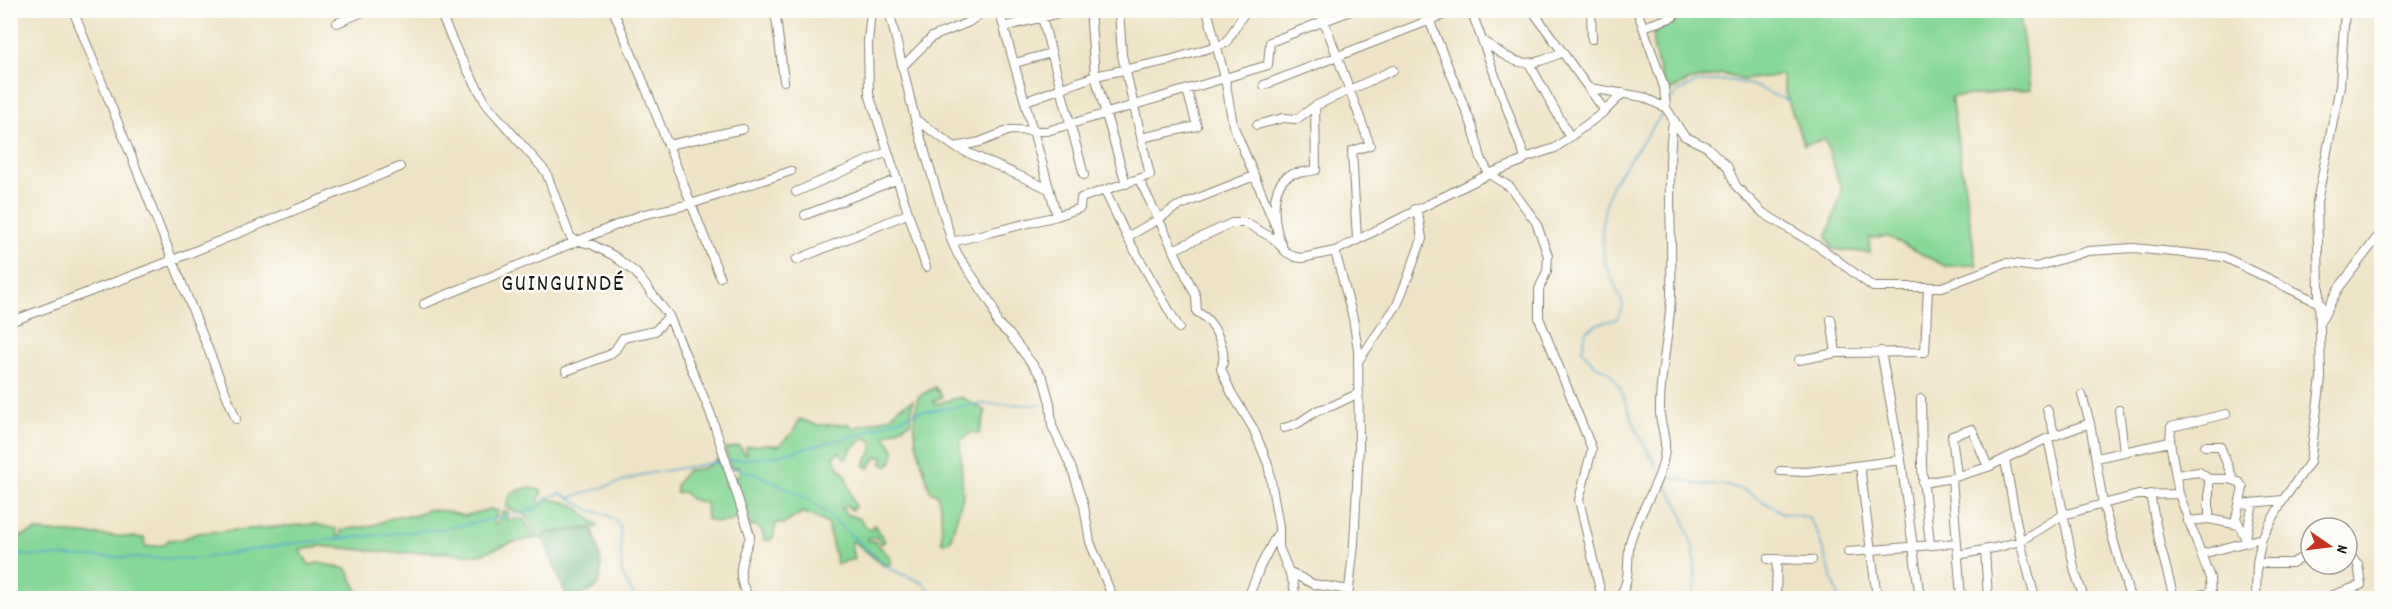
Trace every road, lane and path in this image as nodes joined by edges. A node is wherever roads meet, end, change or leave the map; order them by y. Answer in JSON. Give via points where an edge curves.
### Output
{"nodes":[{"id":1,"x":74,"y":10,"type":"edge"},
{"id":2,"x":367,"y":10,"type":"edge"},
{"id":3,"x":439,"y":10,"type":"edge"},
{"id":4,"x":613,"y":10,"type":"edge"},
{"id":5,"x":775,"y":10,"type":"edge"},
{"id":6,"x":871,"y":10,"type":"edge"},
{"id":7,"x":889,"y":10,"type":"edge"},
{"id":8,"x":985,"y":10,"type":"edge"},
{"id":9,"x":999,"y":10,"type":"edge"},
{"id":10,"x":1071,"y":10,"type":"edge"},
{"id":11,"x":1090,"y":10,"type":"edge"},
{"id":12,"x":1119,"y":10,"type":"edge"},
{"id":13,"x":1207,"y":10,"type":"edge"},
{"id":14,"x":1320,"y":10,"type":"edge"},
{"id":15,"x":1353,"y":10,"type":"edge"},
{"id":16,"x":1425,"y":10,"type":"edge"},
{"id":17,"x":1456,"y":10,"type":"edge"},
{"id":18,"x":1471,"y":10,"type":"edge"},
{"id":19,"x":1533,"y":10,"type":"edge"},
{"id":20,"x":1591,"y":10,"type":"edge"},
{"id":21,"x":1637,"y":10,"type":"edge"},
{"id":22,"x":1673,"y":10,"type":"edge"},
{"id":23,"x":2345,"y":10,"type":"edge"},
{"id":24,"x":1245,"y":11,"type":"edge"},
{"id":25,"x":1041,"y":14,"type":"edge"},
{"id":26,"x":1324,"y":22,"type":"junction"},
{"id":27,"x":1430,"y":22,"type":"junction"},
{"id":28,"x":337,"y":23,"type":"dead end"},
{"id":29,"x":1004,"y":27,"type":"junction"},
{"id":30,"x":1643,"y":27,"type":"junction"},
{"id":31,"x":1592,"y":39,"type":"dead end"},
{"id":32,"x":1482,"y":40,"type":"junction"},
{"id":33,"x":1215,"y":47,"type":"junction"},
{"id":34,"x":1563,"y":52,"type":"junction"},
{"id":35,"x":1052,"y":53,"type":"junction"},
{"id":36,"x":1337,"y":56,"type":"junction"},
{"id":37,"x":1015,"y":63,"type":"junction"},
{"id":38,"x":1529,"y":63,"type":"junction"},
{"id":39,"x":902,"y":67,"type":"junction"},
{"id":40,"x":1126,"y":70,"type":"junction"},
{"id":41,"x":1393,"y":70,"type":"dead end"},
{"id":42,"x":1095,"y":76,"type":"junction"},
{"id":43,"x":1225,"y":78,"type":"junction"},
{"id":44,"x":784,"y":81,"type":"dead end"},
{"id":45,"x":1264,"y":85,"type":"dead end"},
{"id":46,"x":1061,"y":88,"type":"junction"},
{"id":47,"x":1590,"y":88,"type":"junction"},
{"id":48,"x":1350,"y":89,"type":"junction"},
{"id":49,"x":1187,"y":90,"type":"junction"},
{"id":50,"x":1623,"y":93,"type":"junction"},
{"id":51,"x":1026,"y":101,"type":"junction"},
{"id":52,"x":1135,"y":105,"type":"junction"},
{"id":53,"x":1315,"y":106,"type":"junction"},
{"id":54,"x":1666,"y":108,"type":"junction"},
{"id":55,"x":1605,"y":111,"type":"junction"},
{"id":56,"x":1106,"y":114,"type":"junction"},
{"id":57,"x":915,"y":119,"type":"junction"},
{"id":58,"x":1673,"y":121,"type":"junction"},
{"id":59,"x":1070,"y":124,"type":"junction"},
{"id":60,"x":1257,"y":125,"type":"dead end"},
{"id":61,"x":743,"y":129,"type":"dead end"},
{"id":62,"x":1032,"y":132,"type":"junction"},
{"id":63,"x":1570,"y":137,"type":"junction"},
{"id":64,"x":1141,"y":138,"type":"junction"},
{"id":65,"x":668,"y":145,"type":"junction"},
{"id":66,"x":955,"y":147,"type":"junction"},
{"id":67,"x":887,"y":152,"type":"junction"},
{"id":68,"x":1525,"y":158,"type":"junction"},
{"id":69,"x":400,"y":167,"type":"dead end"},
{"id":70,"x":791,"y":171,"type":"dead end"},
{"id":71,"x":1489,"y":174,"type":"junction"},
{"id":72,"x":1084,"y":175,"type":"dead end"},
{"id":73,"x":1254,"y":176,"type":"junction"},
{"id":74,"x":1139,"y":179,"type":"junction"},
{"id":75,"x":896,"y":180,"type":"junction"},
{"id":76,"x":1126,"y":184,"type":"junction"},
{"id":77,"x":1049,"y":189,"type":"junction"},
{"id":78,"x":1106,"y":191,"type":"junction"},
{"id":79,"x":796,"y":192,"type":"dead end"},
{"id":80,"x":691,"y":204,"type":"junction"},
{"id":81,"x":1415,"y":209,"type":"junction"},
{"id":82,"x":908,"y":214,"type":"junction"},
{"id":83,"x":806,"y":215,"type":"dead end"},
{"id":84,"x":1057,"y":216,"type":"junction"},
{"id":85,"x":1159,"y":219,"type":"junction"},
{"id":86,"x":1275,"y":225,"type":"junction"},
{"id":87,"x":2382,"y":231,"type":"edge"},
{"id":88,"x":1127,"y":237,"type":"junction"},
{"id":89,"x":1357,"y":240,"type":"junction"},
{"id":90,"x":580,"y":241,"type":"junction"},
{"id":91,"x":952,"y":242,"type":"junction"},
{"id":92,"x":1175,"y":249,"type":"junction"},
{"id":93,"x":1284,"y":249,"type":"junction"},
{"id":94,"x":1335,"y":251,"type":"junction"},
{"id":95,"x":173,"y":260,"type":"junction"},
{"id":96,"x":796,"y":260,"type":"dead end"},
{"id":97,"x":926,"y":267,"type":"dead end"},
{"id":98,"x":720,"y":277,"type":"dead end"},
{"id":99,"x":1928,"y":288,"type":"junction"},
{"id":100,"x":424,"y":304,"type":"dead end"},
{"id":101,"x":2321,"y":304,"type":"junction"},
{"id":102,"x":669,"y":316,"type":"junction"},
{"id":103,"x":1831,"y":319,"type":"dead end"},
{"id":104,"x":2321,"y":321,"type":"junction"},
{"id":105,"x":10,"y":322,"type":"edge"},
{"id":106,"x":1179,"y":328,"type":"dead end"},
{"id":107,"x":1881,"y":351,"type":"junction"},
{"id":108,"x":1836,"y":353,"type":"junction"},
{"id":109,"x":1798,"y":360,"type":"dead end"},
{"id":110,"x":1358,"y":361,"type":"junction"},
{"id":111,"x":566,"y":371,"type":"dead end"},
{"id":112,"x":1359,"y":393,"type":"junction"},
{"id":113,"x":2082,"y":395,"type":"dead end"},
{"id":114,"x":1921,"y":399,"type":"dead end"},
{"id":115,"x":2046,"y":409,"type":"dead end"},
{"id":116,"x":2118,"y":410,"type":"dead end"},
{"id":117,"x":2226,"y":414,"type":"dead end"},
{"id":118,"x":236,"y":418,"type":"dead end"},
{"id":119,"x":2090,"y":423,"type":"junction"},
{"id":120,"x":1284,"y":428,"type":"dead end"},
{"id":121,"x":2052,"y":437,"type":"junction"},
{"id":122,"x":2170,"y":442,"type":"junction"},
{"id":123,"x":2205,"y":446,"type":"dead end"},
{"id":124,"x":2124,"y":451,"type":"junction"},
{"id":125,"x":2096,"y":458,"type":"junction"},
{"id":126,"x":1901,"y":460,"type":"junction"},
{"id":127,"x":2006,"y":460,"type":"junction"},
{"id":128,"x":1860,"y":466,"type":"junction"},
{"id":129,"x":1988,"y":467,"type":"junction"},
{"id":130,"x":1779,"y":471,"type":"dead end"},
{"id":131,"x":2176,"y":475,"type":"junction"},
{"id":132,"x":1954,"y":477,"type":"junction"},
{"id":133,"x":2209,"y":479,"type":"junction"},
{"id":134,"x":2233,"y":479,"type":"junction"},
{"id":135,"x":1923,"y":483,"type":"junction"},
{"id":136,"x":2150,"y":494,"type":"junction"},
{"id":137,"x":2179,"y":494,"type":"junction"},
{"id":138,"x":2283,"y":500,"type":"junction"},
{"id":139,"x":2253,"y":503,"type":"junction"},
{"id":140,"x":2103,"y":504,"type":"junction"},
{"id":141,"x":2240,"y":504,"type":"junction"},
{"id":142,"x":2063,"y":515,"type":"junction"},
{"id":143,"x":2209,"y":519,"type":"junction"},
{"id":144,"x":2188,"y":521,"type":"junction"},
{"id":145,"x":2239,"y":525,"type":"junction"},
{"id":146,"x":1279,"y":526,"type":"junction"},
{"id":147,"x":2262,"y":538,"type":"junction"},
{"id":148,"x":2246,"y":539,"type":"junction"},
{"id":149,"x":2020,"y":541,"type":"junction"},
{"id":150,"x":1957,"y":543,"type":"junction"},
{"id":151,"x":1930,"y":544,"type":"junction"},
{"id":152,"x":1913,"y":545,"type":"junction"},
{"id":153,"x":1871,"y":549,"type":"junction"},
{"id":154,"x":1985,"y":550,"type":"junction"},
{"id":155,"x":1848,"y":552,"type":"dead end"},
{"id":156,"x":2202,"y":554,"type":"junction"},
{"id":157,"x":1958,"y":555,"type":"junction"},
{"id":158,"x":1768,"y":559,"type":"dead end"},
{"id":159,"x":1777,"y":559,"type":"junction"},
{"id":160,"x":2299,"y":559,"type":"edge"},
{"id":161,"x":1812,"y":560,"type":"dead end"},
{"id":162,"x":2257,"y":563,"type":"junction"},
{"id":163,"x":1286,"y":569,"type":"junction"},
{"id":164,"x":2359,"y":571,"type":"edge"},
{"id":165,"x":1348,"y":594,"type":"edge"},
{"id":166,"x":2211,"y":595,"type":"edge"},
{"id":167,"x":750,"y":598,"type":"edge"},
{"id":168,"x":1113,"y":598,"type":"edge"},
{"id":169,"x":1248,"y":598,"type":"edge"},
{"id":170,"x":1296,"y":598,"type":"edge"},
{"id":171,"x":1602,"y":598,"type":"edge"},
{"id":172,"x":1618,"y":598,"type":"edge"},
{"id":173,"x":1776,"y":598,"type":"edge"},
{"id":174,"x":1806,"y":598,"type":"edge"},
{"id":175,"x":1826,"y":598,"type":"edge"},
{"id":176,"x":1877,"y":598,"type":"edge"},
{"id":177,"x":1920,"y":598,"type":"edge"},
{"id":178,"x":1961,"y":598,"type":"edge"},
{"id":179,"x":1988,"y":598,"type":"edge"},
{"id":180,"x":2035,"y":598,"type":"edge"},
{"id":181,"x":2084,"y":598,"type":"edge"},
{"id":182,"x":2130,"y":598,"type":"edge"},
{"id":183,"x":2174,"y":598,"type":"edge"},
{"id":184,"x":2188,"y":598,"type":"edge"},
{"id":185,"x":2256,"y":598,"type":"edge"},
{"id":186,"x":2327,"y":598,"type":"edge"}],
"edges":[{"from":1,"to":95,"type":"street"},
{"from":2,"to":28,"type":"street"},
{"from":3,"to":90,"type":"street","via":[[487,105],[546,172],[568,234]]},
{"from":4,"to":65,"type":"street"},
{"from":5,"to":44,"type":"street"},
{"from":6,"to":67,"type":"street","via":[[869,93]]},
{"from":7,"to":39,"type":"street"},
{"from":8,"to":39,"type":"street","via":[[969,22],[932,37]]},
{"from":9,"to":29,"type":"street"},
{"from":10,"to":25,"type":"street"},
{"from":11,"to":42,"type":"street"},
{"from":12,"to":40,"type":"street"},
{"from":13,"to":33,"type":"street"},
{"from":14,"to":26,"type":"street"},
{"from":15,"to":26,"type":"street"},
{"from":16,"to":27,"type":"street"},
{"from":17,"to":27,"type":"street"},
{"from":18,"to":32,"type":"street"},
{"from":19,"to":34,"type":"street"},
{"from":20,"to":31,"type":"street"},
{"from":21,"to":30,"type":"street"},
{"from":22,"to":30,"type":"street","via":[[1673,17]]},
{"from":23,"to":101,"type":"street","via":[[2340,86],[2317,202]]},
{"from":24,"to":33,"type":"street","via":[[1226,43]]},
{"from":25,"to":29,"type":"street"},
{"from":25,"to":35,"type":"street"},
{"from":26,"to":36,"type":"street"},
{"from":26,"to":43,"type":"street","via":[[1270,42],[1268,65]]},
{"from":27,"to":36,"type":"street"},
{"from":27,"to":71,"type":"street"},
{"from":29,"to":37,"type":"street"},
{"from":30,"to":54,"type":"street","via":[[1664,87]]},
{"from":32,"to":38,"type":"street","via":[[1515,60]]},
{"from":32,"to":68,"type":"street"},
{"from":33,"to":40,"type":"street"},
{"from":33,"to":43,"type":"street"},
{"from":34,"to":38,"type":"street"},
{"from":34,"to":47,"type":"street"},
{"from":35,"to":37,"type":"street"},
{"from":35,"to":46,"type":"street"},
{"from":36,"to":45,"type":"street"},
{"from":36,"to":48,"type":"street"},
{"from":37,"to":51,"type":"street"},
{"from":38,"to":63,"type":"street"},
{"from":39,"to":57,"type":"street"},
{"from":40,"to":42,"type":"street"},
{"from":40,"to":52,"type":"street"},
{"from":41,"to":48,"type":"street"},
{"from":42,"to":46,"type":"street"},
{"from":42,"to":56,"type":"street"},
{"from":43,"to":49,"type":"street"},
{"from":43,"to":73,"type":"street","via":[[1233,125]]},
{"from":46,"to":51,"type":"street"},
{"from":46,"to":59,"type":"street"},
{"from":47,"to":50,"type":"street"},
{"from":47,"to":55,"type":"street"},
{"from":48,"to":53,"type":"street"},
{"from":48,"to":89,"type":"street","via":[[1370,145],[1352,151]]},
{"from":49,"to":52,"type":"street"},
{"from":49,"to":64,"type":"street","via":[[1197,126]]},
{"from":50,"to":54,"type":"street"},
{"from":50,"to":55,"type":"street"},
{"from":51,"to":62,"type":"street"},
{"from":52,"to":56,"type":"street"},
{"from":52,"to":64,"type":"street"},
{"from":53,"to":60,"type":"street","via":[[1297,119],[1283,118]]},
{"from":53,"to":86,"type":"street","via":[[1316,170],[1290,175],[1279,187]]},
{"from":54,"to":58,"type":"street"},
{"from":55,"to":63,"type":"street"},
{"from":56,"to":59,"type":"street"},
{"from":56,"to":76,"type":"street"},
{"from":57,"to":66,"type":"street"},
{"from":57,"to":91,"type":"street"},
{"from":58,"to":99,"type":"street","via":[[1684,136],[1707,147],[1727,166],[1736,186],[1763,213],[1821,248],[1871,286]]},
{"from":58,"to":172,"type":"street","via":[[1670,321],[1660,414],[1666,447],[1661,475],[1644,505],[1630,543],[1627,581]]},
{"from":59,"to":62,"type":"street"},
{"from":59,"to":72,"type":"street"},
{"from":61,"to":65,"type":"street"},
{"from":62,"to":66,"type":"street","via":[[1010,130]]},
{"from":62,"to":77,"type":"street"},
{"from":63,"to":68,"type":"street","via":[[1555,148]]},
{"from":64,"to":74,"type":"street","via":[[1150,175]]},
{"from":65,"to":80,"type":"street"},
{"from":66,"to":77,"type":"street"},
{"from":67,"to":75,"type":"street"},
{"from":67,"to":79,"type":"street"},
{"from":68,"to":71,"type":"street"},
{"from":69,"to":95,"type":"street"},
{"from":70,"to":80,"type":"street"},
{"from":71,"to":81,"type":"street"},
{"from":71,"to":171,"type":"street","via":[[1510,187],[1536,222],[1548,256],[1539,289],[1539,318],[1592,449],[1579,500]]},
{"from":73,"to":85,"type":"street","via":[[1176,207]]},
{"from":73,"to":86,"type":"street"},
{"from":74,"to":76,"type":"street"},
{"from":74,"to":85,"type":"street"},
{"from":75,"to":82,"type":"street"},
{"from":75,"to":83,"type":"street"},
{"from":76,"to":78,"type":"street"},
{"from":77,"to":84,"type":"street"},
{"from":78,"to":84,"type":"street","via":[[1081,198],[1080,208]]},
{"from":78,"to":88,"type":"street"},
{"from":80,"to":90,"type":"street","via":[[641,215]]},
{"from":80,"to":98,"type":"street"},
{"from":81,"to":89,"type":"street"},
{"from":81,"to":110,"type":"street","via":[[1422,239],[1408,277],[1397,305]]},
{"from":82,"to":96,"type":"street"},
{"from":82,"to":97,"type":"street"},
{"from":84,"to":91,"type":"street"},
{"from":85,"to":88,"type":"street"},
{"from":85,"to":92,"type":"street"},
{"from":86,"to":93,"type":"street"},
{"from":87,"to":104,"type":"street","via":[[2338,289]]},
{"from":88,"to":106,"type":"street"},
{"from":89,"to":94,"type":"street"},
{"from":90,"to":100,"type":"street"},
{"from":90,"to":102,"type":"street","via":[[614,256],[636,273]]},
{"from":91,"to":168,"type":"street","via":[[992,305],[997,323],[1041,375],[1052,426],[1072,469],[1089,538]]},
{"from":92,"to":93,"type":"street","via":[[1232,223],[1246,223]]},
{"from":92,"to":146,"type":"street","via":[[1196,296],[1197,312],[1204,315],[1221,340],[1224,377],[1268,464]]},
{"from":93,"to":94,"type":"street","via":[[1302,258]]},
{"from":94,"to":110,"type":"street","via":[[1353,318]]},
{"from":95,"to":105,"type":"street"},
{"from":95,"to":118,"type":"street"},
{"from":99,"to":101,"type":"street","via":[[1948,285],[2006,263],[2036,267],[2088,251],[2133,248],[2224,257]]},
{"from":99,"to":107,"type":"street","via":[[1925,352]]},
{"from":101,"to":104,"type":"street"},
{"from":102,"to":111,"type":"street","via":[[655,331],[623,338],[609,355]]},
{"from":102,"to":167,"type":"street","via":[[710,412],[749,532],[740,569],[741,584]]},
{"from":103,"to":108,"type":"street"},
{"from":104,"to":138,"type":"street","via":[[2321,378],[2310,462]]},
{"from":107,"to":108,"type":"street"},
{"from":107,"to":126,"type":"street"},
{"from":108,"to":109,"type":"street"},
{"from":110,"to":112,"type":"street"},
{"from":112,"to":120,"type":"street"},
{"from":112,"to":165,"type":"street","via":[[1354,544]]},
{"from":113,"to":119,"type":"street"},
{"from":114,"to":135,"type":"street"},
{"from":115,"to":121,"type":"street"},
{"from":116,"to":124,"type":"street"},
{"from":117,"to":122,"type":"street","via":[[2171,427]]},
{"from":119,"to":121,"type":"street"},
{"from":119,"to":125,"type":"street"},
{"from":121,"to":127,"type":"street"},
{"from":121,"to":142,"type":"street"},
{"from":122,"to":124,"type":"street"},
{"from":122,"to":131,"type":"street"},
{"from":123,"to":134,"type":"street","via":[[2220,446]]},
{"from":124,"to":125,"type":"street"},
{"from":125,"to":140,"type":"street"},
{"from":126,"to":128,"type":"street"},
{"from":126,"to":152,"type":"street"},
{"from":127,"to":129,"type":"street"},
{"from":127,"to":149,"type":"street"},
{"from":128,"to":130,"type":"street"},
{"from":128,"to":153,"type":"street"},
{"from":129,"to":132,"type":"street"},
{"from":129,"to":132,"type":"street","via":[[1972,429],[1952,436]]},
{"from":131,"to":133,"type":"street","via":[[2199,472]]},
{"from":131,"to":137,"type":"street"},
{"from":132,"to":135,"type":"street"},
{"from":132,"to":150,"type":"street"},
{"from":133,"to":134,"type":"street"},
{"from":133,"to":143,"type":"street"},
{"from":134,"to":141,"type":"street","via":[[2243,488]]},
{"from":135,"to":151,"type":"street"},
{"from":136,"to":137,"type":"street"},
{"from":136,"to":140,"type":"street"},
{"from":136,"to":183,"type":"street"},
{"from":137,"to":144,"type":"street"},
{"from":138,"to":139,"type":"street"},
{"from":138,"to":147,"type":"street"},
{"from":139,"to":141,"type":"street"},
{"from":139,"to":148,"type":"street"},
{"from":140,"to":142,"type":"street"},
{"from":140,"to":182,"type":"street"},
{"from":141,"to":145,"type":"street","via":[[2236,518]]},
{"from":142,"to":149,"type":"street"},
{"from":142,"to":181,"type":"street"},
{"from":143,"to":144,"type":"street"},
{"from":143,"to":145,"type":"street"},
{"from":144,"to":156,"type":"street"},
{"from":145,"to":148,"type":"street"},
{"from":146,"to":163,"type":"street","via":[[1279,547]]},
{"from":146,"to":169,"type":"street"},
{"from":147,"to":148,"type":"street"},
{"from":147,"to":162,"type":"street"},
{"from":148,"to":156,"type":"street"},
{"from":149,"to":154,"type":"street"},
{"from":149,"to":180,"type":"street"},
{"from":150,"to":151,"type":"street"},
{"from":150,"to":157,"type":"street"},
{"from":151,"to":152,"type":"street"},
{"from":152,"to":153,"type":"street"},
{"from":152,"to":177,"type":"street"},
{"from":153,"to":155,"type":"street"},
{"from":153,"to":176,"type":"street"},
{"from":154,"to":157,"type":"street"},
{"from":154,"to":179,"type":"street"},
{"from":156,"to":166,"type":"street"},
{"from":157,"to":178,"type":"street"},
{"from":158,"to":159,"type":"street"},
{"from":159,"to":161,"type":"street"},
{"from":159,"to":173,"type":"street"},
{"from":160,"to":162,"type":"street","via":[[2292,563]]},
{"from":162,"to":185,"type":"street"},
{"from":163,"to":165,"type":"street","via":[[1298,578]]},
{"from":163,"to":170,"type":"street"},
{"from":164,"to":186,"type":"street","via":[[2361,585]]},
{"from":166,"to":184,"type":"street"},
{"from":173,"to":174,"type":"street"},
{"from":174,"to":175,"type":"street"}]}
